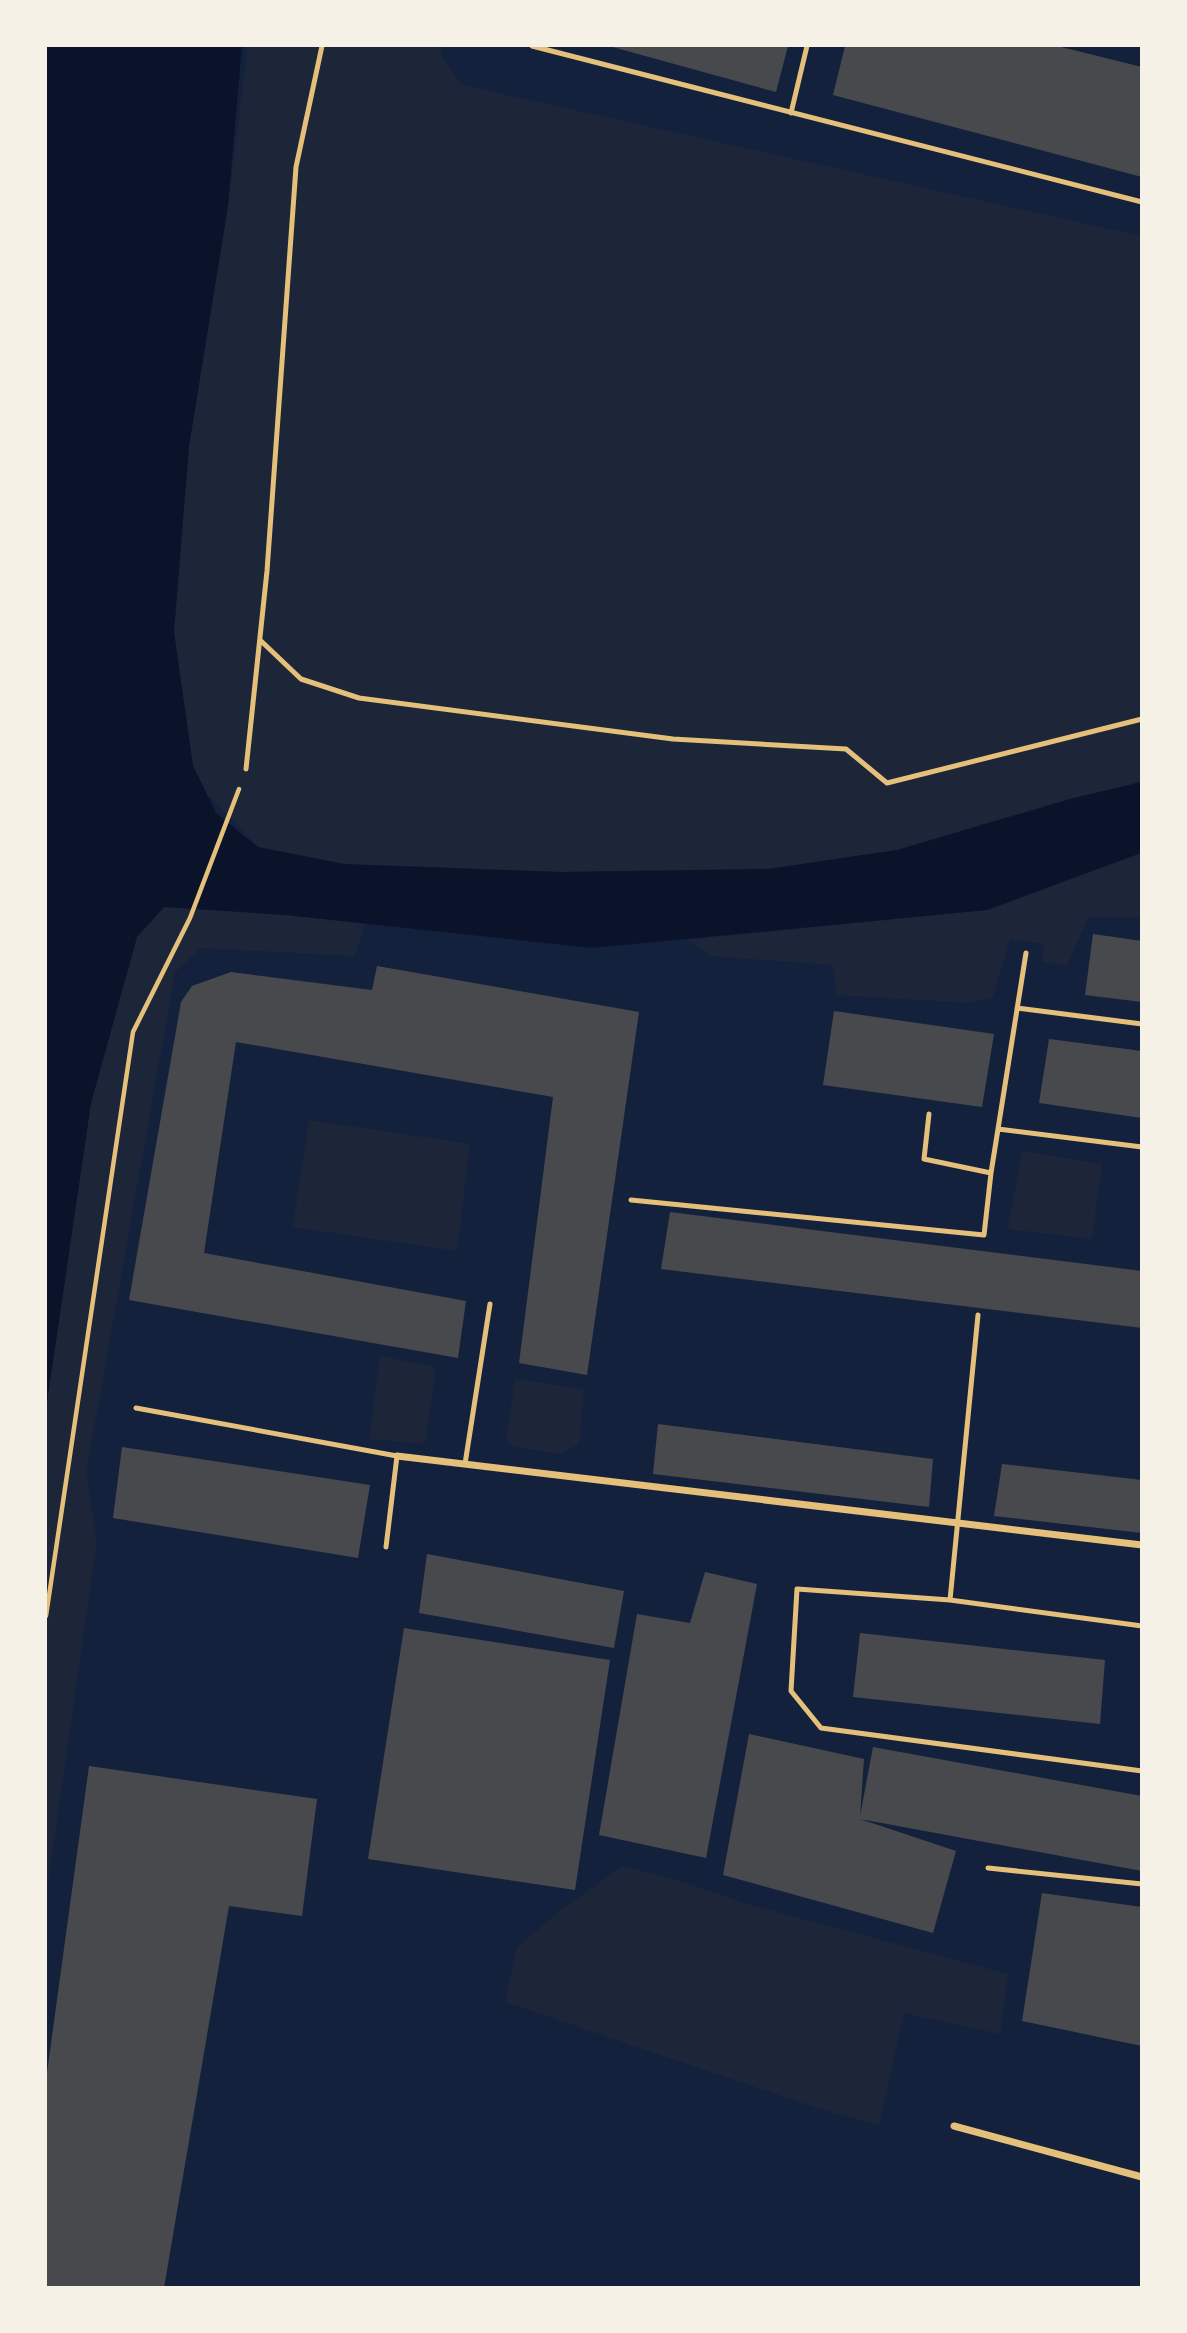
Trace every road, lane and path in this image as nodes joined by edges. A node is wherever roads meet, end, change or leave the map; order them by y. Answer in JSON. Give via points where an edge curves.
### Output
{"nodes":[{"id":1,"x":322,"y":46,"type":"edge"},
{"id":2,"x":532,"y":46,"type":"edge"},
{"id":3,"x":807,"y":46,"type":"edge"},
{"id":4,"x":791,"y":113,"type":"junction"},
{"id":5,"x":1142,"y":202,"type":"edge"},
{"id":6,"x":260,"y":640,"type":"junction"},
{"id":7,"x":1142,"y":719,"type":"edge"},
{"id":8,"x":246,"y":769,"type":"dead end"},
{"id":9,"x":235,"y":800,"type":"dead end"},
{"id":10,"x":1026,"y":953,"type":"dead end"},
{"id":11,"x":1017,"y":1008,"type":"junction"},
{"id":12,"x":1142,"y":1024,"type":"edge"},
{"id":13,"x":929,"y":1114,"type":"dead end"},
{"id":14,"x":998,"y":1129,"type":"junction"},
{"id":15,"x":1142,"y":1147,"type":"edge"},
{"id":16,"x":991,"y":1173,"type":"junction"},
{"id":17,"x":631,"y":1200,"type":"dead end"},
{"id":18,"x":490,"y":1304,"type":"dead end"},
{"id":19,"x":978,"y":1315,"type":"dead end"},
{"id":20,"x":136,"y":1408,"type":"dead end"},
{"id":21,"x":397,"y":1456,"type":"junction"},
{"id":22,"x":465,"y":1464,"type":"junction"},
{"id":23,"x":957,"y":1523,"type":"junction"},
{"id":24,"x":1142,"y":1545,"type":"edge"},
{"id":25,"x":386,"y":1547,"type":"dead end"},
{"id":26,"x":950,"y":1600,"type":"junction"},
{"id":27,"x":46,"y":1616,"type":"edge"},
{"id":28,"x":1142,"y":1626,"type":"edge"},
{"id":29,"x":1142,"y":1771,"type":"edge"},
{"id":30,"x":988,"y":1868,"type":"dead end"},
{"id":31,"x":1142,"y":1884,"type":"edge"},
{"id":32,"x":954,"y":2126,"type":"dead end"},
{"id":33,"x":1142,"y":2177,"type":"edge"}],
"edges":[{"from":1,"to":6,"type":"lane","via":[[296,167]]},
{"from":2,"to":4,"type":"lane"},
{"from":3,"to":4,"type":"lane"},
{"from":4,"to":5,"type":"lane"},
{"from":6,"to":7,"type":"lane","via":[[301,679],[359,698],[673,739],[846,749],[887,783]]},
{"from":6,"to":8,"type":"lane"},
{"from":9,"to":27,"type":"path","via":[[190,918],[133,1032]]},
{"from":10,"to":11,"type":"lane"},
{"from":11,"to":12,"type":"lane"},
{"from":11,"to":14,"type":"lane"},
{"from":13,"to":16,"type":"lane","via":[[924,1159]]},
{"from":14,"to":15,"type":"lane"},
{"from":14,"to":16,"type":"lane"},
{"from":16,"to":17,"type":"lane","via":[[984,1235]]},
{"from":18,"to":22,"type":"lane"},
{"from":19,"to":23,"type":"lane"},
{"from":20,"to":21,"type":"lane"},
{"from":21,"to":22,"type":"street"},
{"from":21,"to":25,"type":"lane"},
{"from":22,"to":23,"type":"street"},
{"from":23,"to":24,"type":"street"},
{"from":23,"to":26,"type":"lane"},
{"from":26,"to":28,"type":"lane"},
{"from":26,"to":29,"type":"lane","via":[[797,1588],[791,1691],[821,1728]]},
{"from":30,"to":31,"type":"lane"},
{"from":32,"to":33,"type":"street"}]}
